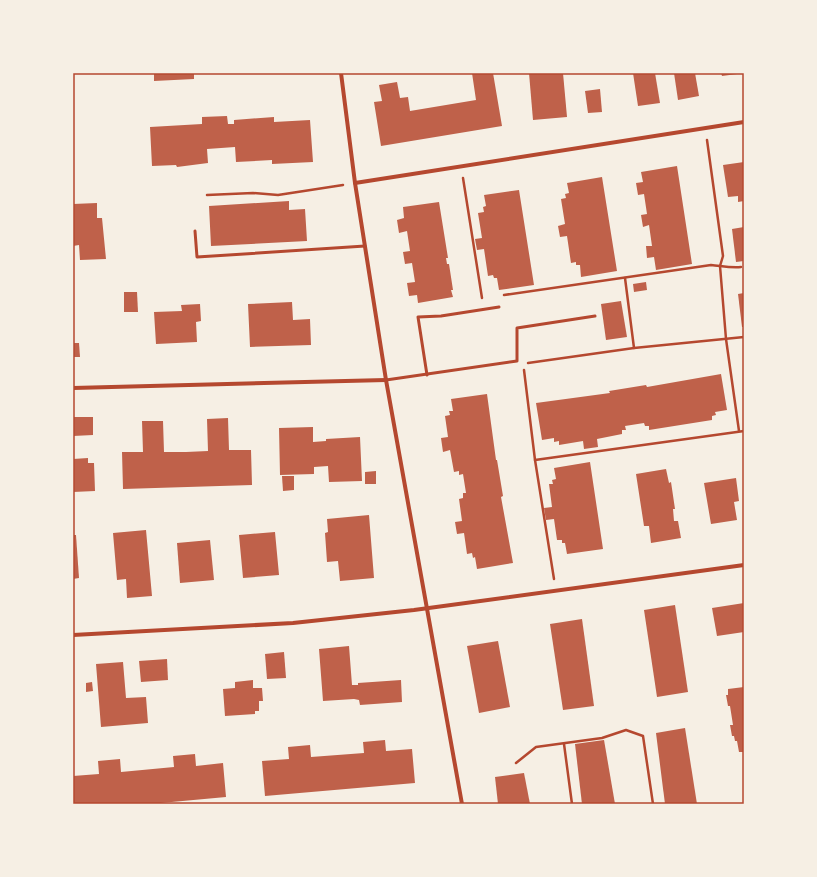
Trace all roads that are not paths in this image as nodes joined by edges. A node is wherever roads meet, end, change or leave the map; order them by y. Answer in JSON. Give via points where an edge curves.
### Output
{"nodes":[{"id":1,"x":341,"y":73,"type":"edge"},
{"id":2,"x":744,"y":122,"type":"edge"},
{"id":3,"x":355,"y":183,"type":"junction"},
{"id":4,"x":195,"y":232,"type":"dead end"},
{"id":5,"x":365,"y":246,"type":"junction"},
{"id":6,"x":499,"y":307,"type":"dead end"},
{"id":7,"x":595,"y":316,"type":"dead end"},
{"id":8,"x":427,"y":375,"type":"junction"},
{"id":9,"x":386,"y":380,"type":"junction"},
{"id":10,"x":73,"y":388,"type":"edge"},
{"id":11,"x":744,"y":564,"type":"edge"},
{"id":12,"x":426,"y":608,"type":"junction"},
{"id":13,"x":73,"y":636,"type":"edge"},
{"id":14,"x":462,"y":804,"type":"edge"}],
"edges":[{"from":1,"to":3,"type":"street"},
{"from":2,"to":3,"type":"street"},
{"from":3,"to":5,"type":"street"},
{"from":4,"to":5,"type":"lane","via":[[197,257]]},
{"from":5,"to":9,"type":"street"},
{"from":6,"to":8,"type":"lane","via":[[418,317]]},
{"from":7,"to":8,"type":"lane","via":[[517,328],[517,362]]},
{"from":8,"to":9,"type":"lane"},
{"from":9,"to":10,"type":"street"},
{"from":9,"to":12,"type":"street"},
{"from":11,"to":12,"type":"street"},
{"from":12,"to":13,"type":"street","via":[[293,623]]},
{"from":12,"to":14,"type":"street"}]}
